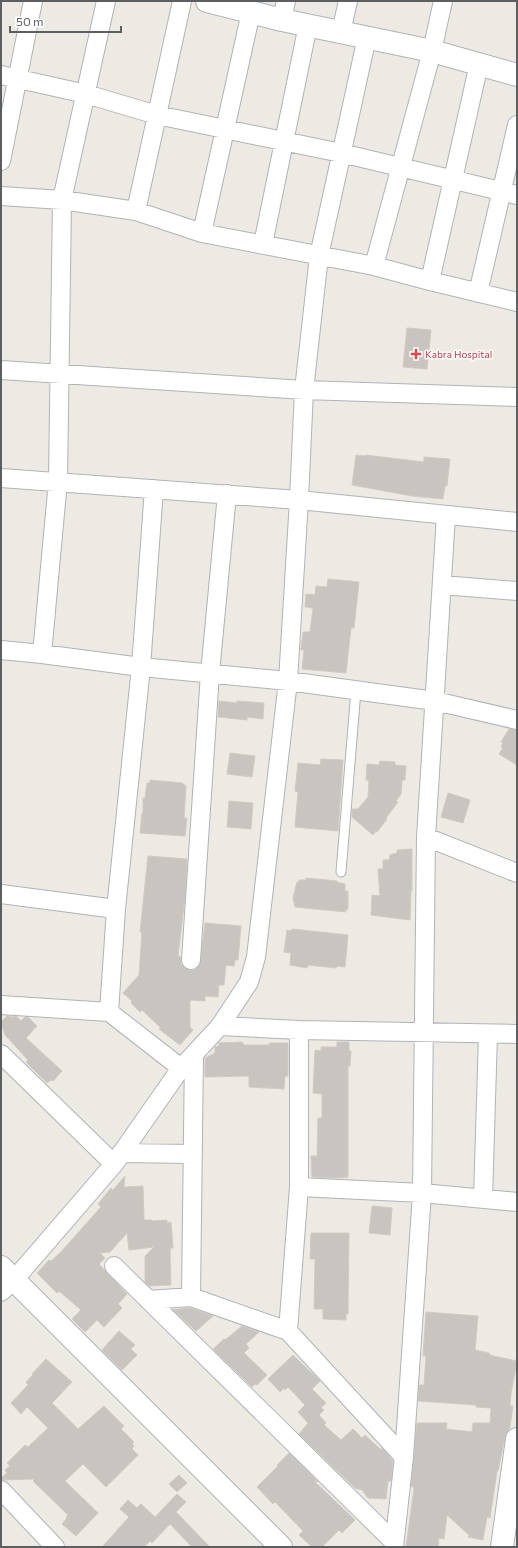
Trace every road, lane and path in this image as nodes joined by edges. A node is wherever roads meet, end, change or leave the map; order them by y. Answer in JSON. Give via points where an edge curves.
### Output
{"nodes":[{"id":1,"x":34,"y":1,"type":"edge"},
{"id":2,"x":106,"y":1,"type":"edge"},
{"id":3,"x":182,"y":1,"type":"edge"},
{"id":4,"x":348,"y":1,"type":"edge"},
{"id":5,"x":443,"y":1,"type":"edge"},
{"id":6,"x":218,"y":2,"type":"edge"},
{"id":7,"x":284,"y":11,"type":"edge"},
{"id":8,"x":251,"y":12,"type":"junction"},
{"id":9,"x":308,"y":25,"type":"junction"},
{"id":10,"x":341,"y":32,"type":"junction"},
{"id":11,"x":367,"y":37,"type":"junction"},
{"id":12,"x":432,"y":51,"type":"junction"},
{"id":13,"x":479,"y":64,"type":"junction"},
{"id":14,"x":516,"y":71,"type":"edge"},
{"id":15,"x":9,"y":77,"type":"edge"},
{"id":16,"x":86,"y":94,"type":"junction"},
{"id":17,"x":157,"y":114,"type":"junction"},
{"id":18,"x":517,"y":125,"type":"edge"},
{"id":19,"x":226,"y":128,"type":"junction"},
{"id":20,"x":284,"y":141,"type":"junction"},
{"id":21,"x":341,"y":153,"type":"junction"},
{"id":22,"x":1,"y":162,"type":"edge"},
{"id":23,"x":401,"y":167,"type":"junction"},
{"id":24,"x":452,"y":180,"type":"junction"},
{"id":25,"x":509,"y":194,"type":"edge"},
{"id":26,"x":1,"y":196,"type":"edge"},
{"id":27,"x":62,"y":200,"type":"junction"},
{"id":28,"x":136,"y":211,"type":"junction"},
{"id":29,"x":202,"y":233,"type":"junction"},
{"id":30,"x":263,"y":244,"type":"junction"},
{"id":31,"x":320,"y":256,"type":"junction"},
{"id":32,"x":374,"y":266,"type":"junction"},
{"id":33,"x":430,"y":282,"type":"junction"},
{"id":34,"x":478,"y":293,"type":"junction"},
{"id":35,"x":517,"y":302,"type":"edge"},
{"id":36,"x":1,"y":370,"type":"edge"},
{"id":37,"x":60,"y":373,"type":"junction"},
{"id":38,"x":304,"y":390,"type":"junction"},
{"id":39,"x":517,"y":398,"type":"edge"},
{"id":40,"x":1,"y":478,"type":"edge"},
{"id":41,"x":58,"y":481,"type":"junction"},
{"id":42,"x":154,"y":489,"type":"junction"},
{"id":43,"x":227,"y":494,"type":"junction"},
{"id":44,"x":299,"y":500,"type":"junction"},
{"id":45,"x":446,"y":515,"type":"junction"},
{"id":46,"x":517,"y":522,"type":"edge"},
{"id":47,"x":442,"y":584,"type":"junction"},
{"id":48,"x":517,"y":591,"type":"edge"},
{"id":49,"x":1,"y":650,"type":"edge"},
{"id":50,"x":42,"y":654,"type":"junction"},
{"id":51,"x":141,"y":666,"type":"junction"},
{"id":52,"x":210,"y":673,"type":"junction"},
{"id":53,"x":288,"y":681,"type":"junction"},
{"id":54,"x":356,"y":690,"type":"junction"},
{"id":55,"x":435,"y":701,"type":"junction"},
{"id":56,"x":517,"y":720,"type":"edge"},
{"id":57,"x":426,"y":837,"type":"junction"},
{"id":58,"x":341,"y":872,"type":"dead end"},
{"id":59,"x":517,"y":873,"type":"edge"},
{"id":60,"x":1,"y":894,"type":"edge"},
{"id":61,"x":116,"y":909,"type":"junction"},
{"id":62,"x":191,"y":960,"type":"dead end"},
{"id":63,"x":1,"y":1005,"type":"edge"},
{"id":64,"x":109,"y":1012,"type":"junction"},
{"id":65,"x":220,"y":1026,"type":"junction"},
{"id":66,"x":300,"y":1030,"type":"junction"},
{"id":67,"x":424,"y":1033,"type":"junction"},
{"id":68,"x":488,"y":1034,"type":"junction"},
{"id":69,"x":517,"y":1034,"type":"edge"},
{"id":70,"x":1,"y":1054,"type":"edge"},
{"id":71,"x":194,"y":1054,"type":"junction"},
{"id":72,"x":181,"y":1068,"type":"junction"},
{"id":73,"x":192,"y":1154,"type":"junction"},
{"id":74,"x":118,"y":1158,"type":"junction"},
{"id":75,"x":299,"y":1187,"type":"junction"},
{"id":76,"x":422,"y":1193,"type":"junction"},
{"id":77,"x":483,"y":1199,"type":"junction"},
{"id":78,"x":517,"y":1202,"type":"edge"},
{"id":79,"x":114,"y":1266,"type":"dead end"},
{"id":80,"x":5,"y":1280,"type":"edge"},
{"id":81,"x":191,"y":1297,"type":"junction"},
{"id":82,"x":148,"y":1300,"type":"junction"},
{"id":83,"x":288,"y":1331,"type":"junction"},
{"id":84,"x":517,"y":1439,"type":"edge"},
{"id":85,"x":404,"y":1457,"type":"junction"},
{"id":86,"x":1,"y":1490,"type":"edge"},
{"id":87,"x":394,"y":1545,"type":"edge"},
{"id":88,"x":55,"y":1547,"type":"edge"},
{"id":89,"x":281,"y":1547,"type":"edge"},
{"id":90,"x":502,"y":1547,"type":"edge"}],
"edges":[{"from":1,"to":15,"type":"street"},
{"from":2,"to":16,"type":"street"},
{"from":3,"to":17,"type":"street"},
{"from":4,"to":10,"type":"street"},
{"from":5,"to":12,"type":"street"},
{"from":6,"to":8,"type":"main road"},
{"from":7,"to":8,"type":"main road"},
{"from":7,"to":9,"type":"main road"},
{"from":8,"to":19,"type":"street"},
{"from":9,"to":10,"type":"main road"},
{"from":9,"to":20,"type":"street"},
{"from":10,"to":11,"type":"main road"},
{"from":11,"to":12,"type":"main road"},
{"from":11,"to":21,"type":"street"},
{"from":12,"to":13,"type":"main road"},
{"from":12,"to":23,"type":"street"},
{"from":13,"to":14,"type":"main road"},
{"from":13,"to":24,"type":"street"},
{"from":15,"to":16,"type":"street"},
{"from":15,"to":22,"type":"street"},
{"from":16,"to":17,"type":"street"},
{"from":16,"to":27,"type":"street"},
{"from":17,"to":19,"type":"street"},
{"from":17,"to":28,"type":"street"},
{"from":18,"to":25,"type":"street"},
{"from":19,"to":20,"type":"street"},
{"from":19,"to":29,"type":"street"},
{"from":20,"to":21,"type":"street"},
{"from":20,"to":30,"type":"street"},
{"from":21,"to":23,"type":"street"},
{"from":21,"to":31,"type":"street"},
{"from":23,"to":24,"type":"street"},
{"from":23,"to":32,"type":"street"},
{"from":24,"to":25,"type":"street"},
{"from":24,"to":33,"type":"street"},
{"from":25,"to":34,"type":"street"},
{"from":26,"to":27,"type":"street"},
{"from":27,"to":28,"type":"street"},
{"from":27,"to":37,"type":"street"},
{"from":28,"to":29,"type":"street"},
{"from":29,"to":30,"type":"street"},
{"from":30,"to":31,"type":"street"},
{"from":31,"to":32,"type":"street"},
{"from":31,"to":38,"type":"street"},
{"from":32,"to":33,"type":"street"},
{"from":33,"to":34,"type":"street"},
{"from":34,"to":35,"type":"street"},
{"from":36,"to":37,"type":"street"},
{"from":37,"to":38,"type":"street"},
{"from":37,"to":41,"type":"street"},
{"from":38,"to":39,"type":"street"},
{"from":38,"to":44,"type":"street"},
{"from":40,"to":41,"type":"street"},
{"from":41,"to":42,"type":"street"},
{"from":41,"to":50,"type":"street"},
{"from":42,"to":43,"type":"street"},
{"from":42,"to":51,"type":"street"},
{"from":43,"to":44,"type":"street"},
{"from":43,"to":52,"type":"street"},
{"from":44,"to":45,"type":"street"},
{"from":44,"to":53,"type":"street"},
{"from":45,"to":46,"type":"street"},
{"from":45,"to":47,"type":"street"},
{"from":47,"to":48,"type":"street"},
{"from":47,"to":55,"type":"street"},
{"from":49,"to":50,"type":"street"},
{"from":50,"to":51,"type":"street"},
{"from":51,"to":52,"type":"street"},
{"from":51,"to":61,"type":"street"},
{"from":52,"to":53,"type":"street"},
{"from":52,"to":62,"type":"street"},
{"from":53,"to":54,"type":"street"},
{"from":53,"to":65,"type":"street","via":[[256,957],[248,982]]},
{"from":54,"to":55,"type":"street"},
{"from":54,"to":58,"type":"lane"},
{"from":55,"to":56,"type":"street"},
{"from":55,"to":57,"type":"street"},
{"from":57,"to":59,"type":"street"},
{"from":57,"to":67,"type":"street"},
{"from":60,"to":61,"type":"street"},
{"from":61,"to":64,"type":"street"},
{"from":63,"to":64,"type":"street"},
{"from":64,"to":72,"type":"street"},
{"from":65,"to":66,"type":"street"},
{"from":65,"to":71,"type":"street"},
{"from":66,"to":67,"type":"street"},
{"from":66,"to":75,"type":"street"},
{"from":67,"to":68,"type":"street"},
{"from":67,"to":76,"type":"street"},
{"from":68,"to":69,"type":"street"},
{"from":68,"to":77,"type":"street"},
{"from":70,"to":74,"type":"street"},
{"from":71,"to":72,"type":"street"},
{"from":71,"to":73,"type":"street"},
{"from":72,"to":74,"type":"street"},
{"from":73,"to":74,"type":"street"},
{"from":73,"to":81,"type":"street"},
{"from":74,"to":80,"type":"street"},
{"from":75,"to":76,"type":"street"},
{"from":75,"to":83,"type":"street"},
{"from":76,"to":77,"type":"street"},
{"from":76,"to":85,"type":"street"},
{"from":77,"to":78,"type":"street"},
{"from":79,"to":82,"type":"street"},
{"from":80,"to":89,"type":"main road"},
{"from":81,"to":82,"type":"street"},
{"from":81,"to":83,"type":"street"},
{"from":82,"to":87,"type":"street"},
{"from":83,"to":85,"type":"street"},
{"from":84,"to":90,"type":"main road"},
{"from":85,"to":87,"type":"street"},
{"from":86,"to":88,"type":"street"}]}
